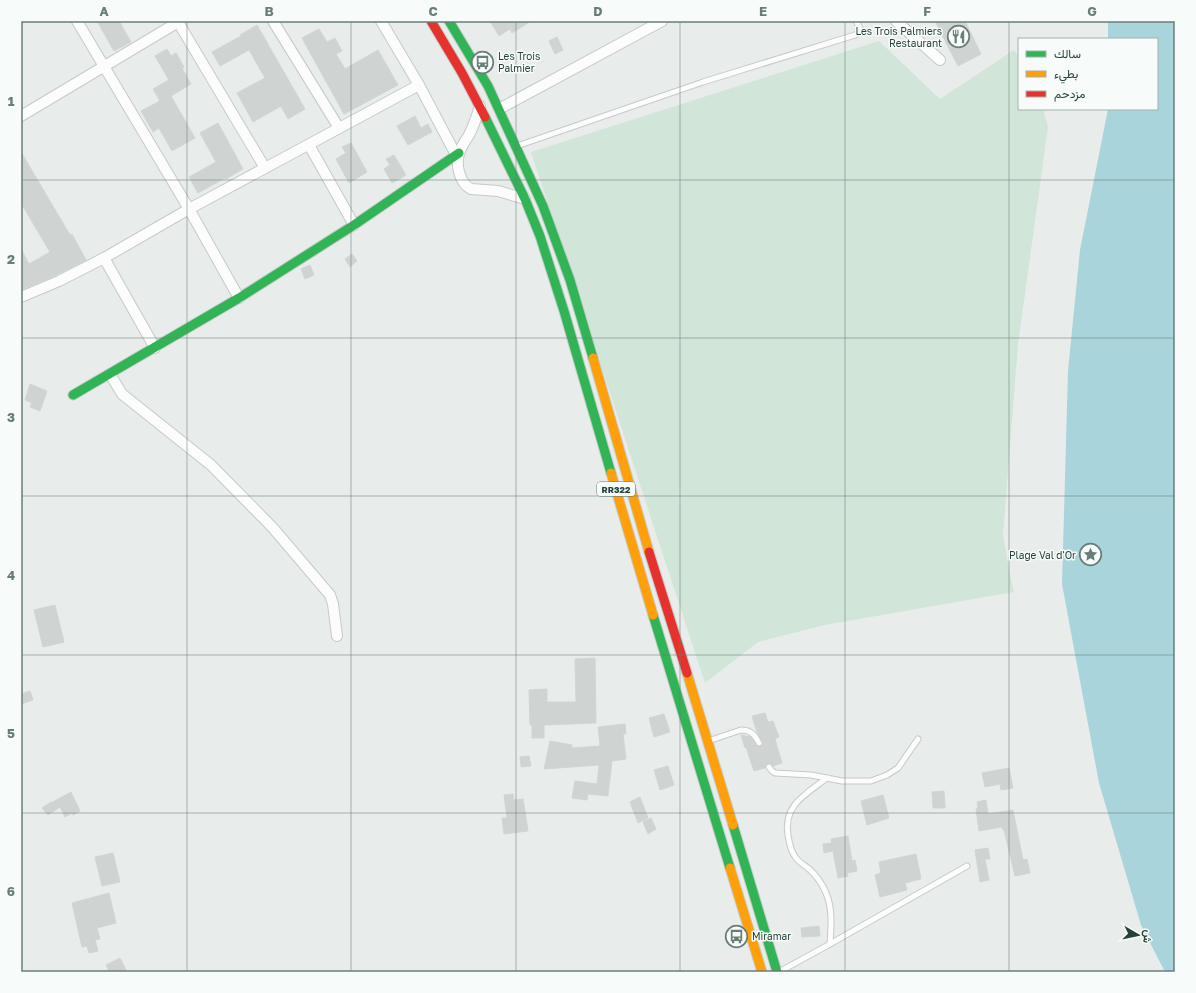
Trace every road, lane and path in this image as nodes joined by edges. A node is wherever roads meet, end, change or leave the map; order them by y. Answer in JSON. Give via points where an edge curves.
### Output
{"nodes":[{"id":1,"x":77,"y":21,"type":"edge"},
{"id":2,"x":273,"y":21,"type":"edge"},
{"id":3,"x":381,"y":21,"type":"edge"},
{"id":4,"x":431,"y":21,"type":"edge"},
{"id":5,"x":448,"y":21,"type":"edge"},
{"id":6,"x":661,"y":21,"type":"edge"},
{"id":7,"x":856,"y":21,"type":"edge"},
{"id":8,"x":896,"y":21,"type":"edge"},
{"id":9,"x":179,"y":22,"type":"edge"},
{"id":10,"x":940,"y":60,"type":"dead end"},
{"id":11,"x":104,"y":67,"type":"junction"},
{"id":12,"x":419,"y":86,"type":"junction"},
{"id":13,"x":480,"y":106,"type":"junction"},
{"id":14,"x":499,"y":109,"type":"junction"},
{"id":15,"x":21,"y":116,"type":"edge"},
{"id":16,"x":339,"y":128,"type":"junction"},
{"id":17,"x":309,"y":145,"type":"junction"},
{"id":18,"x":516,"y":147,"type":"junction"},
{"id":19,"x":457,"y":154,"type":"junction"},
{"id":20,"x":265,"y":168,"type":"junction"},
{"id":21,"x":525,"y":199,"type":"junction"},
{"id":22,"x":189,"y":209,"type":"junction"},
{"id":23,"x":354,"y":225,"type":"junction"},
{"id":24,"x":104,"y":258,"type":"junction"},
{"id":25,"x":21,"y":297,"type":"edge"},
{"id":26,"x":240,"y":298,"type":"junction"},
{"id":27,"x":155,"y":348,"type":"junction"},
{"id":28,"x":110,"y":374,"type":"junction"},
{"id":29,"x":73,"y":395,"type":"dead end"},
{"id":30,"x":337,"y":636,"type":"dead end"},
{"id":31,"x":918,"y":739,"type":"dead end"},
{"id":32,"x":708,"y":741,"type":"junction"},
{"id":33,"x":759,"y":743,"type":"dead end"},
{"id":34,"x":769,"y":767,"type":"dead end"},
{"id":35,"x":827,"y":778,"type":"junction"},
{"id":36,"x":967,"y":866,"type":"dead end"},
{"id":37,"x":830,"y":944,"type":"junction"},
{"id":38,"x":762,"y":972,"type":"edge"},
{"id":39,"x":777,"y":972,"type":"edge"}],
"edges":[{"from":1,"to":11,"type":"street"},
{"from":2,"to":16,"type":"street"},
{"from":3,"to":12,"type":"street"},
{"from":4,"to":13,"type":"main road","number":"RR322"},
{"from":5,"to":14,"type":"main road","number":"RR322","via":[[488,86]]},
{"from":6,"to":14,"type":"street"},
{"from":7,"to":18,"type":"lane","via":[[860,28],[855,35],[703,82]]},
{"from":8,"to":10,"type":"street"},
{"from":9,"to":11,"type":"street"},
{"from":9,"to":20,"type":"street"},
{"from":11,"to":15,"type":"street"},
{"from":11,"to":22,"type":"street"},
{"from":12,"to":16,"type":"street"},
{"from":12,"to":19,"type":"street"},
{"from":13,"to":19,"type":"street","via":[[470,133]]},
{"from":13,"to":21,"type":"main road","number":"RR322"},
{"from":14,"to":18,"type":"main road","number":"RR322"},
{"from":16,"to":17,"type":"street"},
{"from":17,"to":20,"type":"street"},
{"from":17,"to":23,"type":"street"},
{"from":18,"to":32,"type":"main road","number":"RR322","via":[[543,206],[570,280],[657,579]]},
{"from":19,"to":21,"type":"street","via":[[462,182],[467,187],[498,191]]},
{"from":19,"to":23,"type":"main road"},
{"from":20,"to":22,"type":"street"},
{"from":21,"to":38,"type":"main road","number":"RR322","via":[[550,266]]},
{"from":22,"to":24,"type":"street"},
{"from":22,"to":26,"type":"street"},
{"from":23,"to":26,"type":"main road"},
{"from":24,"to":25,"type":"street"},
{"from":24,"to":27,"type":"street"},
{"from":26,"to":27,"type":"main road"},
{"from":27,"to":28,"type":"main road"},
{"from":28,"to":29,"type":"main road"},
{"from":28,"to":30,"type":"street","via":[[122,394],[211,465],[273,528],[330,595]]},
{"from":31,"to":35,"type":"lane","via":[[898,768],[880,778],[842,781]]},
{"from":32,"to":33,"type":"lane","via":[[746,730],[751,731]]},
{"from":32,"to":39,"type":"main road","number":"RR322"},
{"from":34,"to":35,"type":"lane","via":[[775,773],[810,774]]},
{"from":35,"to":37,"type":"lane","via":[[794,805],[788,815],[787,829],[788,840],[796,858],[820,880],[826,892],[831,913]]},
{"from":36,"to":37,"type":"lane"},
{"from":37,"to":39,"type":"lane"}]}
